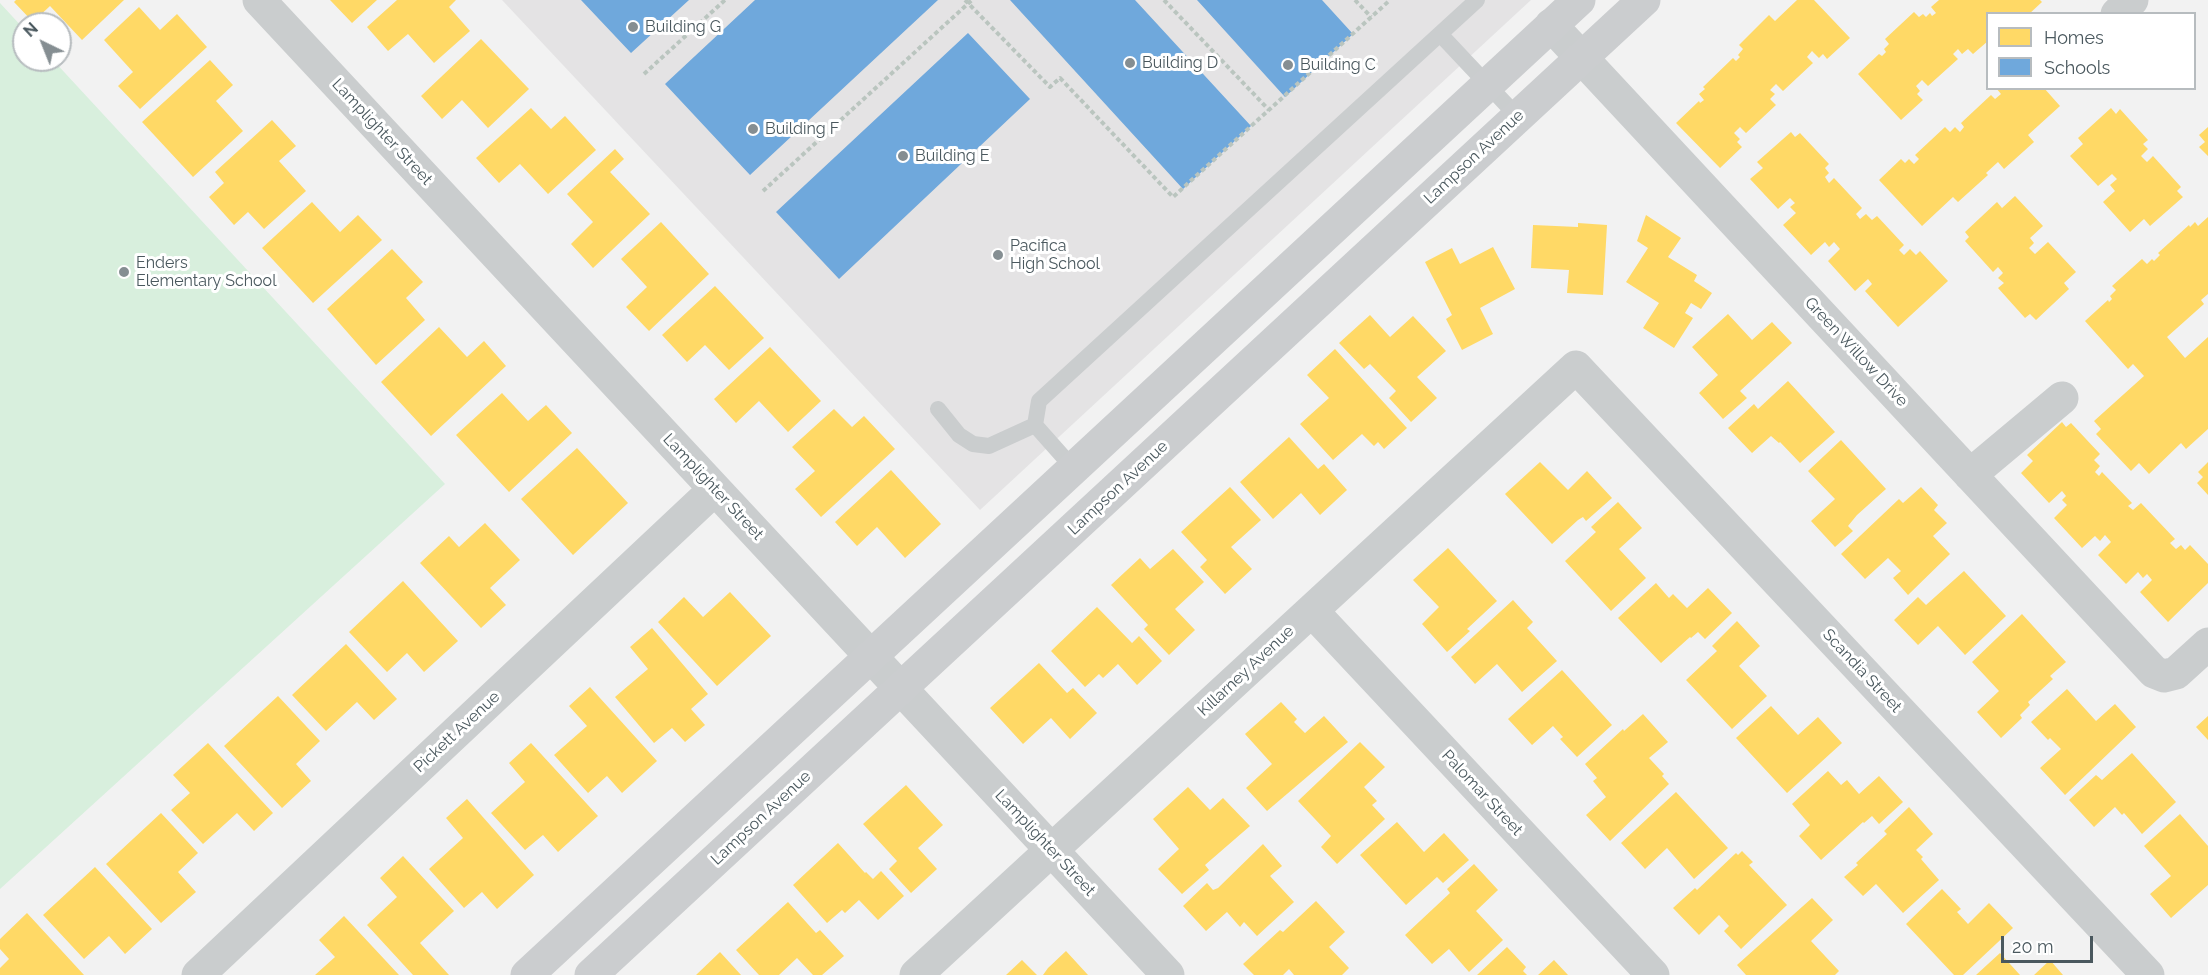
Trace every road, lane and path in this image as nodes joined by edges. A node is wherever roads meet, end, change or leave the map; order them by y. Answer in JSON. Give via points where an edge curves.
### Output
{"nodes":[{"id":1,"x":259,"y":0,"type":"edge"},
{"id":2,"x":725,"y":0,"type":"edge"},
{"id":3,"x":1164,"y":0,"type":"edge"},
{"id":4,"x":1355,"y":0,"type":"edge"},
{"id":5,"x":1390,"y":0,"type":"edge"},
{"id":6,"x":1477,"y":0,"type":"edge"},
{"id":7,"x":1579,"y":0,"type":"edge"},
{"id":8,"x":1644,"y":0,"type":"edge"},
{"id":9,"x":2132,"y":0,"type":"edge"},
{"id":10,"x":968,"y":1,"type":"edge"},
{"id":11,"x":2119,"y":12,"type":"edge"},
{"id":12,"x":1371,"y":17,"type":"junction"},
{"id":13,"x":1551,"y":25,"type":"junction"},
{"id":14,"x":1440,"y":33,"type":"junction"},
{"id":15,"x":1580,"y":58,"type":"junction"},
{"id":16,"x":644,"y":74,"type":"dead end"},
{"id":17,"x":1488,"y":84,"type":"junction"},
{"id":18,"x":1269,"y":110,"type":"junction"},
{"id":19,"x":1517,"y":116,"type":"junction"},
{"id":20,"x":763,"y":191,"type":"dead end"},
{"id":21,"x":1576,"y":367,"type":"joint"},
{"id":22,"x":2062,"y":398,"type":"dead end"},
{"id":23,"x":938,"y":409,"type":"dead end"},
{"id":24,"x":1035,"y":425,"type":"junction"},
{"id":25,"x":1074,"y":469,"type":"junction"},
{"id":26,"x":1970,"y":475,"type":"junction"},
{"id":27,"x":715,"y":489,"type":"junction"},
{"id":28,"x":1311,"y":611,"type":"junction"},
{"id":29,"x":2208,"y":644,"type":"edge"},
{"id":30,"x":871,"y":657,"type":"junction"},
{"id":31,"x":901,"y":689,"type":"junction"},
{"id":32,"x":1052,"y":850,"type":"junction"},
{"id":33,"x":198,"y":975,"type":"edge"},
{"id":34,"x":527,"y":975,"type":"edge"},
{"id":35,"x":591,"y":975,"type":"edge"},
{"id":36,"x":916,"y":975,"type":"edge"},
{"id":37,"x":1168,"y":975,"type":"edge"},
{"id":38,"x":1653,"y":975,"type":"edge"},
{"id":39,"x":2148,"y":975,"type":"edge"}],
"edges":[{"from":1,"to":27,"type":"street","name":"Lamplighter Street"},
{"from":2,"to":16,"type":"path"},
{"from":3,"to":18,"type":"path"},
{"from":4,"to":12,"type":"path"},
{"from":5,"to":12,"type":"path"},
{"from":6,"to":14,"type":"lane"},
{"from":7,"to":13,"type":"main road"},
{"from":8,"to":15,"type":"main road","name":"Lampson Avenue"},
{"from":9,"to":11,"type":"street"},
{"from":10,"to":18,"type":"path","via":[[1050,87],[1060,78],[1173,197]]},
{"from":10,"to":20,"type":"path"},
{"from":12,"to":18,"type":"path"},
{"from":13,"to":15,"type":"street","name":"Green Willow Drive"},
{"from":13,"to":17,"type":"main road"},
{"from":14,"to":17,"type":"lane"},
{"from":14,"to":24,"type":"lane","via":[[1039,401]]},
{"from":15,"to":19,"type":"main road","name":"Lampson Avenue"},
{"from":15,"to":26,"type":"street","name":"Green Willow Drive"},
{"from":17,"to":19,"type":"lane"},
{"from":17,"to":25,"type":"main road"},
{"from":19,"to":31,"type":"main road","name":"Lampson Avenue"},
{"from":21,"to":28,"type":"street","name":"Killarney Avenue"},
{"from":21,"to":39,"type":"street","name":"Scandia Street"},
{"from":22,"to":26,"type":"street"},
{"from":23,"to":24,"type":"lane","via":[[959,435],[973,444],[989,446]]},
{"from":24,"to":25,"type":"lane"},
{"from":25,"to":30,"type":"main road"},
{"from":26,"to":29,"type":"street","name":"Green Willow Drive","via":[[2154,672],[2164,676],[2176,673]]},
{"from":27,"to":30,"type":"street","name":"Lamplighter Street"},
{"from":27,"to":33,"type":"street","name":"Pickett Avenue"},
{"from":28,"to":32,"type":"street","name":"Killarney Avenue"},
{"from":28,"to":38,"type":"street","name":"Palomar Street"},
{"from":30,"to":31,"type":"street","name":"Lamplighter Street"},
{"from":30,"to":34,"type":"main road"},
{"from":31,"to":32,"type":"street","name":"Lamplighter Street"},
{"from":31,"to":35,"type":"main road","name":"Lampson Avenue"},
{"from":32,"to":36,"type":"street","name":"Killarney Avenue"},
{"from":32,"to":37,"type":"street","name":"Lamplighter Street"}]}
